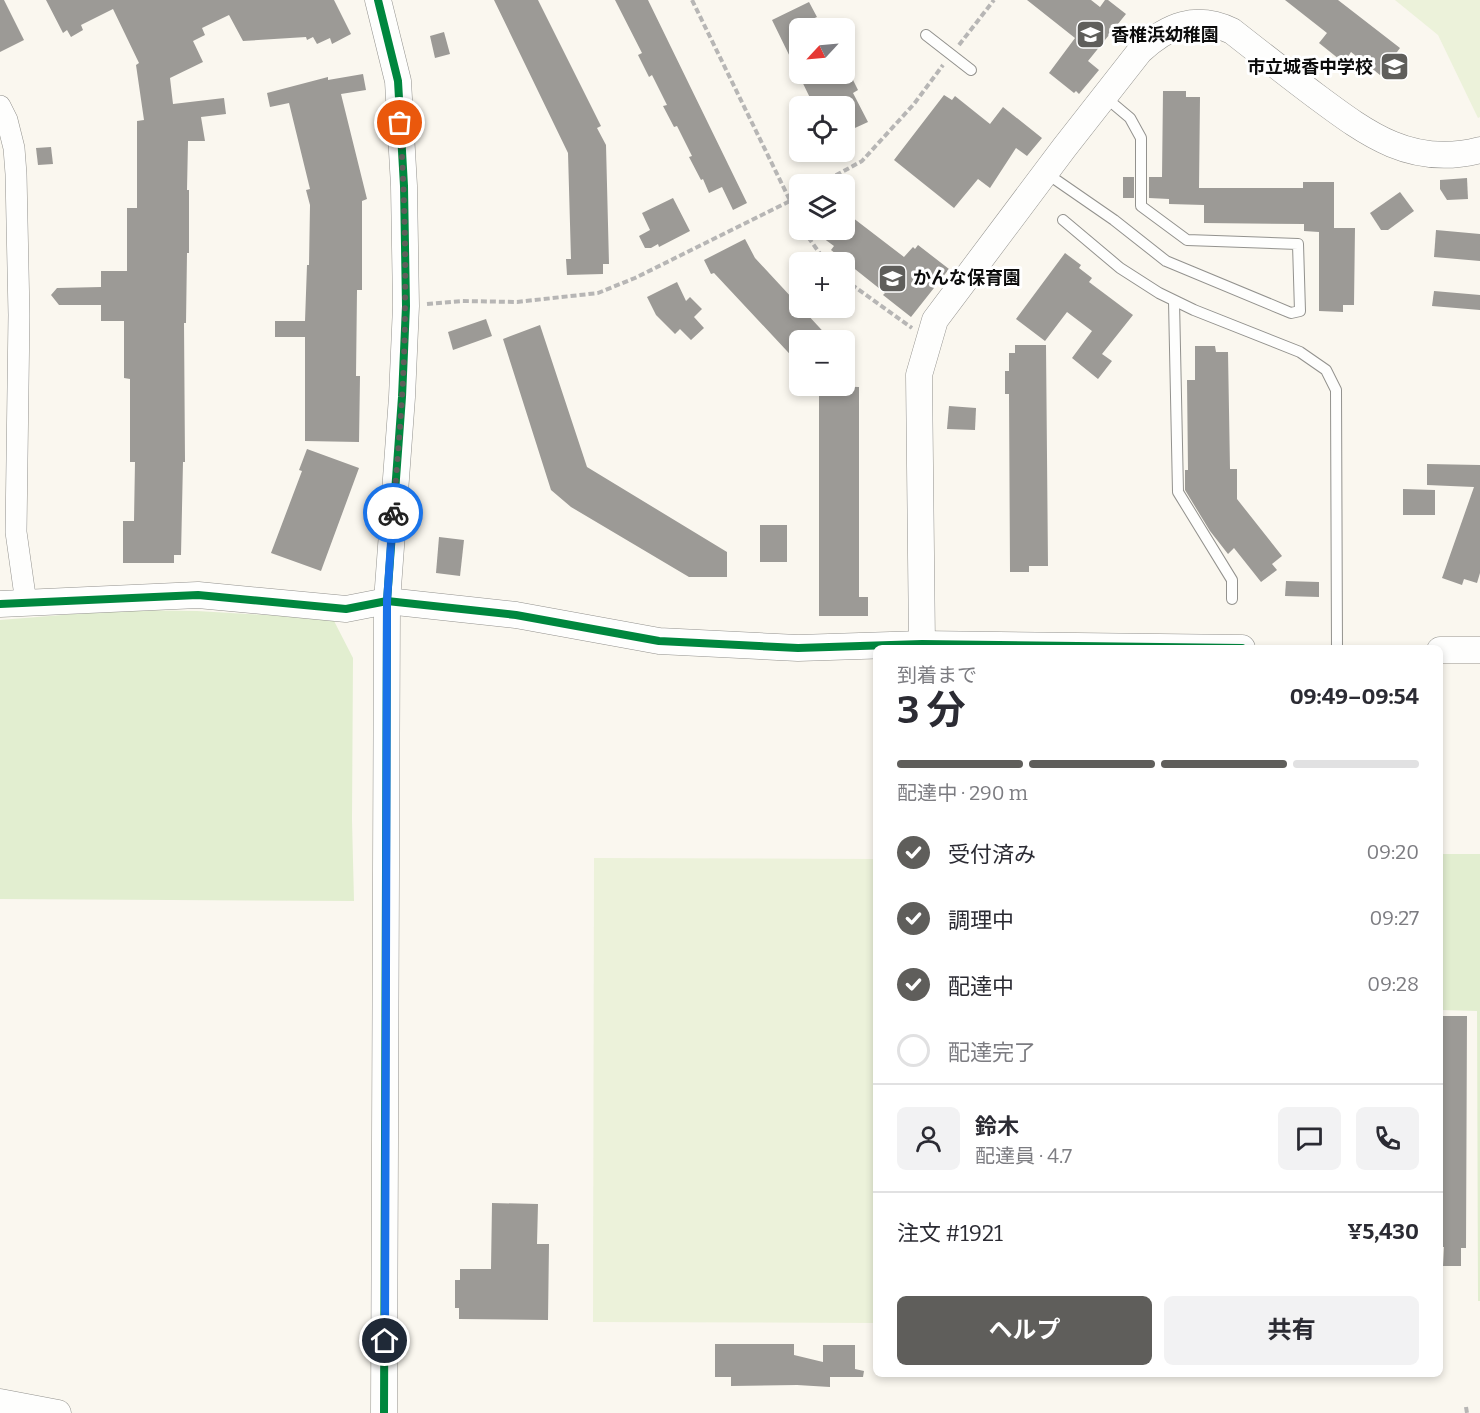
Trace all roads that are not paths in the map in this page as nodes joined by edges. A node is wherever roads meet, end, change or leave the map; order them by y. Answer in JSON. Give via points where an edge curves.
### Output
{"nodes":[{"id":1,"x":378,"y":0,"type":"edge"},
{"id":2,"x":927,"y":35,"type":"dead end"},
{"id":3,"x":971,"y":70,"type":"dead end"},
{"id":4,"x":1105,"y":97,"type":"junction"},
{"id":5,"x":0,"y":106,"type":"edge"},
{"id":6,"x":1480,"y":150,"type":"edge"},
{"id":7,"x":1046,"y":173,"type":"junction"},
{"id":8,"x":1063,"y":220,"type":"dead end"},
{"id":9,"x":1174,"y":301,"type":"junction"},
{"id":10,"x":1232,"y":599,"type":"dead end"},
{"id":11,"x":387,"y":601,"type":"junction"},
{"id":12,"x":26,"y":603,"type":"junction"},
{"id":13,"x":0,"y":604,"type":"edge"},
{"id":14,"x":922,"y":644,"type":"junction"},
{"id":15,"x":891,"y":645,"type":"edge"},
{"id":16,"x":1002,"y":645,"type":"edge"},
{"id":17,"x":1336,"y":645,"type":"edge"},
{"id":18,"x":873,"y":646,"type":"edge"},
{"id":19,"x":1443,"y":650,"type":"edge"},
{"id":20,"x":1480,"y":650,"type":"edge"},
{"id":21,"x":0,"y":1402,"type":"edge"},
{"id":22,"x":58,"y":1413,"type":"edge"},
{"id":23,"x":384,"y":1413,"type":"edge"}],
"edges":[{"from":1,"to":11,"type":"street","via":[[398,81],[404,186],[402,397]]},
{"from":2,"to":3,"type":"lane"},
{"from":4,"to":6,"type":"street","via":[[1152,40],[1176,27],[1211,23],[1232,32],[1371,135],[1428,153],[1465,154]]},
{"from":4,"to":7,"type":"street"},
{"from":4,"to":7,"type":"lane","via":[[1130,118],[1141,138],[1141,206],[1187,240],[1298,244],[1300,311],[1291,313],[1166,261]]},
{"from":5,"to":12,"type":"street","via":[[14,148],[16,174],[16,532]]},
{"from":7,"to":14,"type":"street","via":[[934,320],[919,375]]},
{"from":8,"to":9,"type":"lane","via":[[1120,268]]},
{"from":9,"to":10,"type":"lane","via":[[1178,492],[1232,580]]},
{"from":9,"to":17,"type":"lane","via":[[1300,352],[1326,370],[1336,390]]},
{"from":11,"to":12,"type":"street","via":[[346,609],[198,595]]},
{"from":11,"to":18,"type":"street","via":[[516,615],[660,641],[798,648]]},
{"from":11,"to":23,"type":"street"},
{"from":12,"to":13,"type":"street"},
{"from":14,"to":15,"type":"street"},
{"from":14,"to":16,"type":"street"},
{"from":19,"to":20,"type":"street"},
{"from":21,"to":22,"type":"street"}]}
